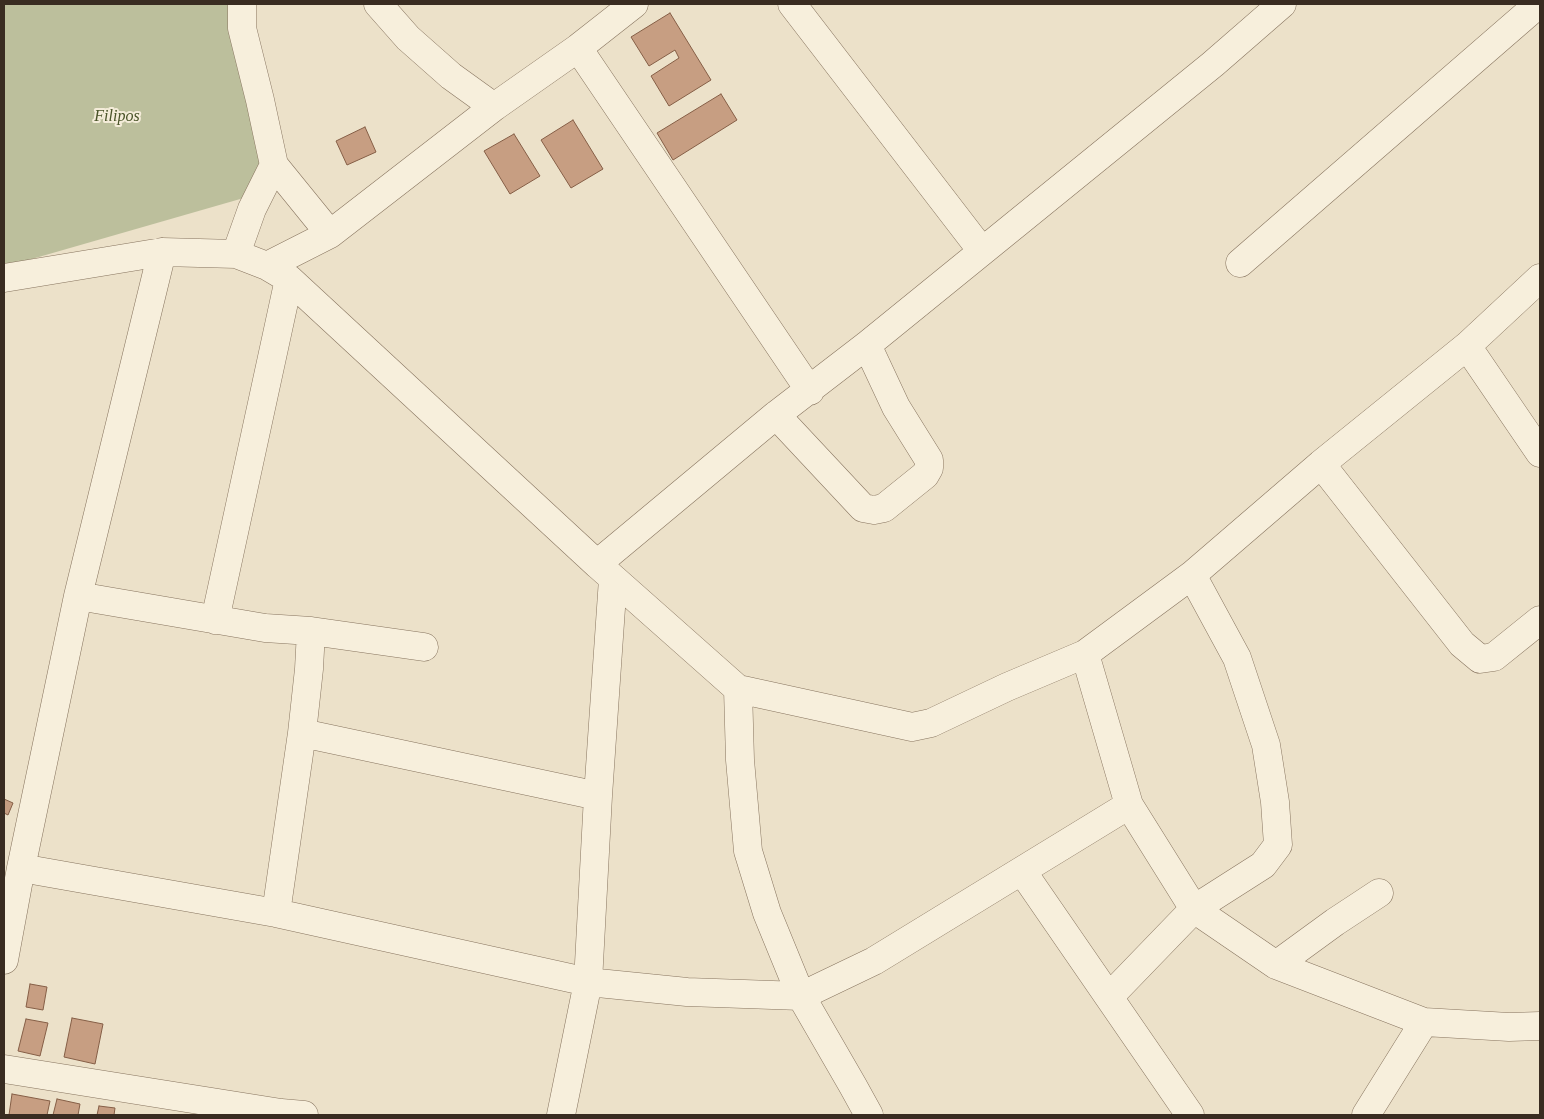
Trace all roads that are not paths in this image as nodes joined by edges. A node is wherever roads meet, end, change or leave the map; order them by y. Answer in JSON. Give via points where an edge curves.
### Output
{"nodes":[{"id":1,"x":242,"y":4,"type":"edge"},
{"id":2,"x":378,"y":4,"type":"edge"},
{"id":3,"x":634,"y":4,"type":"edge"},
{"id":4,"x":792,"y":4,"type":"edge"},
{"id":5,"x":1282,"y":4,"type":"edge"},
{"id":6,"x":1534,"y":8,"type":"edge"},
{"id":7,"x":578,"y":48,"type":"junction"},
{"id":8,"x":494,"y":107,"type":"junction"},
{"id":9,"x":274,"y":165,"type":"junction"},
{"id":10,"x":330,"y":234,"type":"junction"},
{"id":11,"x":982,"y":251,"type":"junction"},
{"id":12,"x":162,"y":252,"type":"junction"},
{"id":13,"x":236,"y":254,"type":"junction"},
{"id":14,"x":1240,"y":263,"type":"dead end"},
{"id":15,"x":278,"y":272,"type":"junction"},
{"id":16,"x":4,"y":278,"type":"edge"},
{"id":17,"x":1540,"y":278,"type":"edge"},
{"id":18,"x":866,"y":345,"type":"junction"},
{"id":19,"x":1467,"y":346,"type":"junction"},
{"id":20,"x":810,"y":391,"type":"junction"},
{"id":21,"x":776,"y":415,"type":"junction"},
{"id":22,"x":1540,"y":453,"type":"edge"},
{"id":23,"x":1321,"y":464,"type":"junction"},
{"id":24,"x":605,"y":572,"type":"junction"},
{"id":25,"x":1192,"y":575,"type":"junction"},
{"id":26,"x":78,"y":596,"type":"junction"},
{"id":27,"x":215,"y":620,"type":"junction"},
{"id":28,"x":1540,"y":620,"type":"edge"},
{"id":29,"x":311,"y":631,"type":"junction"},
{"id":30,"x":424,"y":647,"type":"dead end"},
{"id":31,"x":1085,"y":654,"type":"junction"},
{"id":32,"x":738,"y":689,"type":"junction"},
{"id":33,"x":302,"y":732,"type":"junction"},
{"id":34,"x":598,"y":796,"type":"junction"},
{"id":35,"x":1129,"y":805,"type":"junction"},
{"id":36,"x":21,"y":868,"type":"junction"},
{"id":37,"x":1022,"y":871,"type":"junction"},
{"id":38,"x":1379,"y":893,"type":"dead end"},
{"id":39,"x":1194,"y":909,"type":"junction"},
{"id":40,"x":276,"y":913,"type":"junction"},
{"id":41,"x":4,"y":960,"type":"edge"},
{"id":42,"x":1276,"y":965,"type":"junction"},
{"id":43,"x":588,"y":982,"type":"junction"},
{"id":44,"x":801,"y":996,"type":"junction"},
{"id":45,"x":1109,"y":997,"type":"junction"},
{"id":46,"x":1424,"y":1022,"type":"junction"},
{"id":47,"x":1540,"y":1026,"type":"edge"},
{"id":48,"x":4,"y":1068,"type":"edge"},
{"id":49,"x":304,"y":1115,"type":"edge"},
{"id":50,"x":561,"y":1115,"type":"edge"},
{"id":51,"x":869,"y":1115,"type":"edge"},
{"id":52,"x":1190,"y":1115,"type":"edge"},
{"id":53,"x":1366,"y":1115,"type":"edge"}],
"edges":[{"from":1,"to":9,"type":"street","via":[[242,28]]},
{"from":2,"to":8,"type":"street","via":[[408,38],[451,76]]},
{"from":3,"to":7,"type":"street"},
{"from":4,"to":11,"type":"street"},
{"from":5,"to":11,"type":"street","via":[[1214,64]]},
{"from":6,"to":14,"type":"street"},
{"from":7,"to":8,"type":"street"},
{"from":7,"to":20,"type":"street"},
{"from":8,"to":10,"type":"street"},
{"from":9,"to":10,"type":"street"},
{"from":9,"to":13,"type":"street","via":[[252,210]]},
{"from":10,"to":15,"type":"street"},
{"from":11,"to":18,"type":"street"},
{"from":12,"to":13,"type":"street"},
{"from":12,"to":16,"type":"street"},
{"from":12,"to":26,"type":"street"},
{"from":13,"to":15,"type":"street"},
{"from":15,"to":24,"type":"street"},
{"from":15,"to":27,"type":"street"},
{"from":17,"to":19,"type":"street"},
{"from":18,"to":20,"type":"street"},
{"from":18,"to":21,"type":"street","via":[[896,408],[929,460],[925,475],[884,508],[863,508]]},
{"from":19,"to":22,"type":"street"},
{"from":19,"to":23,"type":"street"},
{"from":20,"to":21,"type":"street"},
{"from":21,"to":24,"type":"street"},
{"from":23,"to":25,"type":"street"},
{"from":23,"to":28,"type":"street","via":[[1462,644],[1480,659],[1494,657]]},
{"from":24,"to":32,"type":"street"},
{"from":24,"to":34,"type":"street"},
{"from":25,"to":31,"type":"street"},
{"from":25,"to":39,"type":"street","via":[[1237,658],[1266,745],[1278,845],[1263,865]]},
{"from":26,"to":27,"type":"street"},
{"from":26,"to":36,"type":"street"},
{"from":27,"to":29,"type":"street"},
{"from":29,"to":30,"type":"street"},
{"from":29,"to":33,"type":"street"},
{"from":31,"to":32,"type":"street","via":[[931,723],[912,727]]},
{"from":31,"to":35,"type":"street"},
{"from":32,"to":44,"type":"street","via":[[748,851],[767,913]]},
{"from":33,"to":34,"type":"street"},
{"from":33,"to":40,"type":"street"},
{"from":34,"to":43,"type":"street"},
{"from":35,"to":37,"type":"street"},
{"from":35,"to":39,"type":"street"},
{"from":36,"to":40,"type":"street"},
{"from":36,"to":41,"type":"street"},
{"from":37,"to":44,"type":"street","via":[[874,961]]},
{"from":37,"to":45,"type":"street"},
{"from":38,"to":42,"type":"street"},
{"from":39,"to":42,"type":"street"},
{"from":39,"to":45,"type":"street"},
{"from":40,"to":43,"type":"street"},
{"from":42,"to":46,"type":"street"},
{"from":43,"to":44,"type":"street","via":[[687,992]]},
{"from":43,"to":50,"type":"street"},
{"from":44,"to":51,"type":"street"},
{"from":45,"to":52,"type":"street"},
{"from":46,"to":47,"type":"street"},
{"from":46,"to":53,"type":"street"},
{"from":48,"to":49,"type":"street","via":[[281,1114]]}]}
